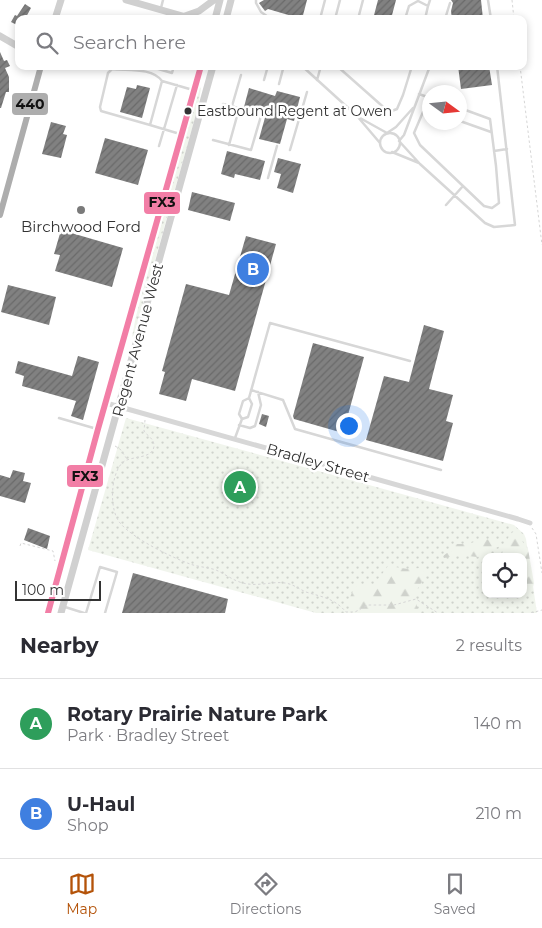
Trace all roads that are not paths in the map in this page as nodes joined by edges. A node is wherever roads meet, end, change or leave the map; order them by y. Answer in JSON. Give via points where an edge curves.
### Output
{"nodes":[{"id":1,"x":61,"y":0,"type":"edge"},
{"id":2,"x":126,"y":0,"type":"edge"},
{"id":3,"x":163,"y":0,"type":"edge"},
{"id":4,"x":214,"y":0,"type":"edge"},
{"id":5,"x":220,"y":0,"type":"edge"},
{"id":6,"x":231,"y":0,"type":"edge"},
{"id":7,"x":256,"y":0,"type":"edge"},
{"id":8,"x":326,"y":0,"type":"edge"},
{"id":9,"x":340,"y":0,"type":"edge"},
{"id":10,"x":363,"y":0,"type":"edge"},
{"id":11,"x":430,"y":0,"type":"edge"},
{"id":12,"x":488,"y":0,"type":"edge"},
{"id":13,"x":450,"y":3,"type":"dead end"},
{"id":14,"x":428,"y":6,"type":"junction"},
{"id":15,"x":165,"y":13,"type":"edge"},
{"id":16,"x":56,"y":15,"type":"edge"},
{"id":17,"x":178,"y":15,"type":"edge"},
{"id":18,"x":187,"y":15,"type":"edge"},
{"id":19,"x":216,"y":15,"type":"edge"},
{"id":20,"x":227,"y":15,"type":"edge"},
{"id":21,"x":265,"y":15,"type":"edge"},
{"id":22,"x":321,"y":15,"type":"edge"},
{"id":23,"x":336,"y":15,"type":"edge"},
{"id":24,"x":359,"y":15,"type":"edge"},
{"id":25,"x":406,"y":15,"type":"edge"},
{"id":26,"x":426,"y":15,"type":"edge"},
{"id":27,"x":446,"y":15,"type":"edge"},
{"id":28,"x":490,"y":15,"type":"edge"},
{"id":29,"x":0,"y":36,"type":"edge"},
{"id":30,"x":15,"y":45,"type":"edge"},
{"id":31,"x":40,"y":70,"type":"edge"},
{"id":32,"x":111,"y":70,"type":"edge"},
{"id":33,"x":127,"y":70,"type":"edge"},
{"id":34,"x":200,"y":70,"type":"edge"},
{"id":35,"x":212,"y":70,"type":"edge"},
{"id":36,"x":267,"y":70,"type":"edge"},
{"id":37,"x":283,"y":70,"type":"dead end"},
{"id":38,"x":306,"y":70,"type":"edge"},
{"id":39,"x":320,"y":70,"type":"edge"},
{"id":40,"x":342,"y":70,"type":"edge"},
{"id":41,"x":411,"y":70,"type":"edge"},
{"id":42,"x":429,"y":70,"type":"edge"},
{"id":43,"x":497,"y":70,"type":"edge"},
{"id":44,"x":241,"y":75,"type":"dead end"},
{"id":45,"x":264,"y":80,"type":"dead end"},
{"id":46,"x":317,"y":80,"type":"junction"},
{"id":47,"x":162,"y":82,"type":"junction"},
{"id":48,"x":279,"y":84,"type":"dead end"},
{"id":49,"x":178,"y":85,"type":"junction"},
{"id":50,"x":194,"y":90,"type":"junction"},
{"id":51,"x":307,"y":92,"type":"dead end"},
{"id":52,"x":420,"y":94,"type":"joint"},
{"id":53,"x":224,"y":104,"type":"dead end"},
{"id":54,"x":232,"y":106,"type":"junction"},
{"id":55,"x":415,"y":106,"type":"junction"},
{"id":56,"x":467,"y":111,"type":"edge"},
{"id":57,"x":247,"y":112,"type":"dead end"},
{"id":58,"x":357,"y":116,"type":"junction"},
{"id":59,"x":422,"y":116,"type":"edge"},
{"id":60,"x":467,"y":123,"type":"edge"},
{"id":61,"x":150,"y":125,"type":"junction"},
{"id":62,"x":164,"y":129,"type":"junction"},
{"id":63,"x":491,"y":132,"type":"junction"},
{"id":64,"x":387,"y":133,"type":"junction"},
{"id":65,"x":182,"y":135,"type":"junction"},
{"id":66,"x":213,"y":140,"type":"dead end"},
{"id":67,"x":399,"y":141,"type":"junction"},
{"id":68,"x":380,"y":143,"type":"junction"},
{"id":69,"x":230,"y":145,"type":"junction"},
{"id":70,"x":159,"y":146,"type":"dead end"},
{"id":71,"x":277,"y":146,"type":"dead end"},
{"id":72,"x":507,"y":149,"type":"junction"},
{"id":73,"x":290,"y":150,"type":"dead end"},
{"id":74,"x":494,"y":151,"type":"junction"},
{"id":75,"x":392,"y":152,"type":"junction"},
{"id":76,"x":420,"y":164,"type":"junction"},
{"id":77,"x":268,"y":178,"type":"dead end"},
{"id":78,"x":463,"y":186,"type":"junction"},
{"id":79,"x":454,"y":195,"type":"junction"},
{"id":80,"x":446,"y":205,"type":"dead end"},
{"id":81,"x":0,"y":215,"type":"edge"},
{"id":82,"x":410,"y":361,"type":"dead end"},
{"id":83,"x":251,"y":390,"type":"junction"},
{"id":84,"x":258,"y":392,"type":"junction"},
{"id":85,"x":249,"y":398,"type":"junction"},
{"id":86,"x":106,"y":403,"type":"junction"},
{"id":87,"x":119,"y":407,"type":"junction"},
{"id":88,"x":59,"y":418,"type":"dead end"},
{"id":89,"x":242,"y":419,"type":"junction"},
{"id":90,"x":238,"y":425,"type":"junction"},
{"id":91,"x":98,"y":429,"type":"junction"},
{"id":92,"x":234,"y":440,"type":"junction"},
{"id":93,"x":441,"y":470,"type":"dead end"},
{"id":94,"x":530,"y":524,"type":"road end"},
{"id":95,"x":62,"y":610,"type":"edge"},
{"id":96,"x":48,"y":613,"type":"edge"},
{"id":97,"x":85,"y":613,"type":"edge"},
{"id":98,"x":105,"y":613,"type":"edge"}],
"edges":[{"from":1,"to":16,"type":"main road"},
{"from":2,"to":15,"type":"main road"},
{"from":3,"to":15,"type":"lane"},
{"from":4,"to":18,"type":"main road"},
{"from":5,"to":19,"type":"main road"},
{"from":6,"to":20,"type":"main road"},
{"from":7,"to":21,"type":"lane"},
{"from":8,"to":22,"type":"lane"},
{"from":9,"to":23,"type":"lane"},
{"from":10,"to":24,"type":"lane"},
{"from":11,"to":14,"type":"lane"},
{"from":12,"to":28,"type":"lane"},
{"from":13,"to":27,"type":"lane"},
{"from":14,"to":25,"type":"lane","via":[[418,0],[409,6]]},
{"from":14,"to":26,"type":"lane"},
{"from":15,"to":17,"type":"main road"},
{"from":29,"to":30,"type":"main road"},
{"from":31,"to":81,"type":"main road"},
{"from":32,"to":61,"type":"lane","via":[[101,111]]},
{"from":33,"to":47,"type":"lane","via":[[159,76]]},
{"from":34,"to":50,"type":"main road","name":"Regent Avenue West"},
{"from":35,"to":87,"type":"main road","name":"Regent Avenue West"},
{"from":36,"to":45,"type":"lane"},
{"from":37,"to":48,"type":"lane"},
{"from":38,"to":46,"type":"lane"},
{"from":39,"to":46,"type":"lane"},
{"from":40,"to":41,"type":"lane","via":[[389,112],[397,109]]},
{"from":42,"to":52,"type":"lane"},
{"from":43,"to":72,"type":"lane"},
{"from":44,"to":54,"type":"lane"},
{"from":46,"to":58,"type":"lane"},
{"from":47,"to":49,"type":"lane"},
{"from":47,"to":61,"type":"lane"},
{"from":49,"to":50,"type":"lane"},
{"from":49,"to":62,"type":"lane"},
{"from":50,"to":65,"type":"main road","name":"Regent Avenue West"},
{"from":51,"to":73,"type":"lane"},
{"from":52,"to":55,"type":"lane"},
{"from":53,"to":54,"type":"lane"},
{"from":54,"to":69,"type":"lane","via":[[240,109]]},
{"from":55,"to":64,"type":"lane"},
{"from":55,"to":67,"type":"lane"},
{"from":56,"to":63,"type":"lane","via":[[490,119]]},
{"from":57,"to":69,"type":"lane","via":[[261,116],[251,150]]},
{"from":58,"to":64,"type":"lane"},
{"from":58,"to":68,"type":"lane"},
{"from":59,"to":78,"type":"lane","via":[[414,134],[416,139]]},
{"from":60,"to":63,"type":"lane"},
{"from":61,"to":62,"type":"lane"},
{"from":62,"to":65,"type":"lane"},
{"from":62,"to":70,"type":"lane"},
{"from":63,"to":74,"type":"lane"},
{"from":64,"to":67,"type":"lane"},
{"from":64,"to":68,"type":"lane"},
{"from":65,"to":86,"type":"main road","name":"Regent Avenue West"},
{"from":66,"to":69,"type":"lane"},
{"from":67,"to":75,"type":"lane","via":[[399,147]]},
{"from":67,"to":76,"type":"lane"},
{"from":68,"to":75,"type":"lane","via":[[384,151]]},
{"from":71,"to":77,"type":"lane"},
{"from":72,"to":74,"type":"lane"},
{"from":72,"to":79,"type":"lane","via":[[515,225],[494,227],[485,223]]},
{"from":74,"to":78,"type":"lane","via":[[499,203],[492,208],[484,206]]},
{"from":75,"to":76,"type":"lane"},
{"from":76,"to":79,"type":"lane"},
{"from":78,"to":79,"type":"lane"},
{"from":79,"to":80,"type":"lane"},
{"from":82,"to":83,"type":"lane","via":[[270,323]]},
{"from":83,"to":84,"type":"lane"},
{"from":83,"to":85,"type":"lane"},
{"from":84,"to":90,"type":"lane","via":[[261,405],[255,426]]},
{"from":84,"to":93,"type":"lane","via":[[283,400],[295,429]]},
{"from":85,"to":89,"type":"lane","via":[[243,401],[239,414]]},
{"from":85,"to":89,"type":"lane","via":[[252,404],[248,417]]},
{"from":86,"to":87,"type":"street","name":"Bradley Street"},
{"from":86,"to":91,"type":"main road","name":"Regent Avenue West"},
{"from":87,"to":92,"type":"street","name":"Bradley Street"},
{"from":87,"to":95,"type":"main road","name":"Regent Avenue West"},
{"from":88,"to":91,"type":"lane"},
{"from":89,"to":90,"type":"lane"},
{"from":90,"to":92,"type":"lane"},
{"from":91,"to":96,"type":"main road","name":"Regent Avenue West"},
{"from":92,"to":94,"type":"street","name":"Bradley Street"},
{"from":95,"to":97,"type":"lane"},
{"from":97,"to":98,"type":"lane","via":[[100,567],[117,572]]}]}
